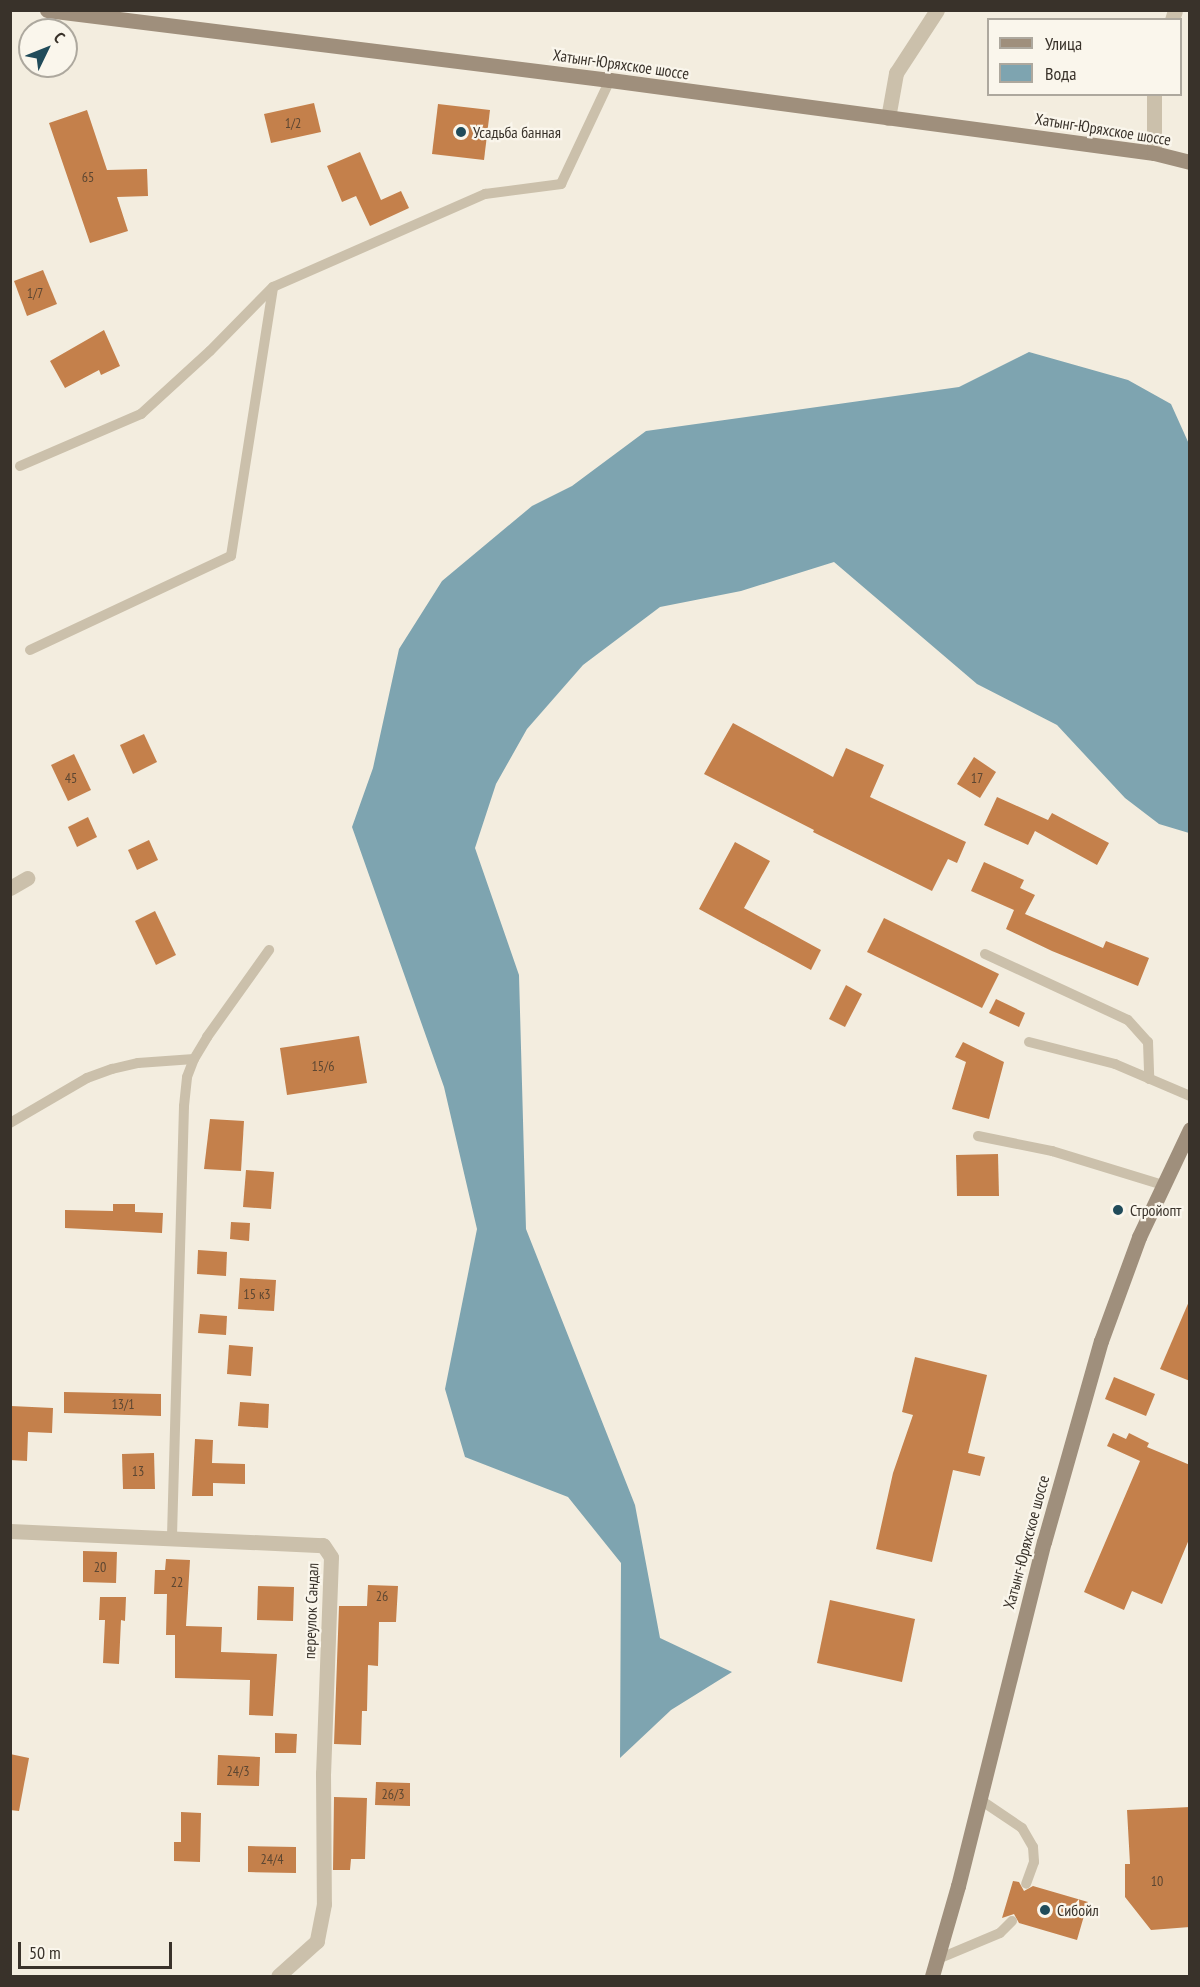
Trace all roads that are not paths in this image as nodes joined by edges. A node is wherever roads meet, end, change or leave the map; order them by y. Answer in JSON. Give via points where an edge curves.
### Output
{"nodes":[{"id":1,"x":47,"y":10,"type":"edge"},
{"id":2,"x":938,"y":10,"type":"edge"},
{"id":3,"x":610,"y":80,"type":"junction"},
{"id":4,"x":1154,"y":96,"type":"edge"},
{"id":5,"x":888,"y":118,"type":"junction"},
{"id":6,"x":1154,"y":153,"type":"junction"},
{"id":7,"x":1190,"y":162,"type":"edge"},
{"id":8,"x":273,"y":288,"type":"junction"},
{"id":9,"x":20,"y":466,"type":"dead end"},
{"id":10,"x":30,"y":650,"type":"dead end"},
{"id":11,"x":27,"y":878,"type":"dead end"},
{"id":12,"x":10,"y":888,"type":"edge"},
{"id":13,"x":268,"y":950,"type":"dead end"},
{"id":14,"x":985,"y":954,"type":"dead end"},
{"id":15,"x":1029,"y":1042,"type":"dead end"},
{"id":16,"x":194,"y":1059,"type":"junction"},
{"id":17,"x":1149,"y":1079,"type":"junction"},
{"id":18,"x":1190,"y":1096,"type":"edge"},
{"id":19,"x":10,"y":1123,"type":"edge"},
{"id":20,"x":1190,"y":1129,"type":"edge"},
{"id":21,"x":978,"y":1136,"type":"dead end"},
{"id":22,"x":1163,"y":1185,"type":"junction"},
{"id":23,"x":10,"y":1531,"type":"edge"},
{"id":24,"x":172,"y":1536,"type":"junction"},
{"id":25,"x":979,"y":1799,"type":"junction"},
{"id":26,"x":1026,"y":1884,"type":"dead end"},
{"id":27,"x":1012,"y":1921,"type":"dead end"},
{"id":28,"x":938,"y":1959,"type":"junction"},
{"id":29,"x":278,"y":1977,"type":"edge"},
{"id":30,"x":932,"y":1977,"type":"edge"}],
"edges":[{"from":1,"to":3,"type":"main road","name":"Хатынг-Юряхское шоссе"},
{"from":2,"to":5,"type":"street","via":[[896,73]]},
{"from":3,"to":5,"type":"main road","name":"Хатынг-Юряхское шоссе"},
{"from":3,"to":8,"type":"lane","via":[[561,183],[485,194]]},
{"from":4,"to":6,"type":"street"},
{"from":5,"to":6,"type":"main road","name":"Хатынг-Юряхское шоссе"},
{"from":6,"to":7,"type":"main road","name":"Хатынг-Юряхское шоссе"},
{"from":8,"to":9,"type":"lane","via":[[141,414]]},
{"from":8,"to":10,"type":"lane","via":[[231,556]]},
{"from":11,"to":12,"type":"street"},
{"from":13,"to":16,"type":"lane"},
{"from":14,"to":17,"type":"lane","via":[[1128,1020],[1148,1042]]},
{"from":15,"to":17,"type":"lane","via":[[1115,1064]]},
{"from":16,"to":19,"type":"lane","via":[[112,1069],[87,1078]]},
{"from":16,"to":24,"type":"lane","via":[[187,1077],[184,1106]]},
{"from":17,"to":18,"type":"lane"},
{"from":20,"to":22,"type":"main road","name":"Хатынг-Юряхское шоссе"},
{"from":21,"to":22,"type":"lane","via":[[1052,1151]]},
{"from":22,"to":25,"type":"main road","name":"Хатынг-Юряхское шоссе","via":[[1139,1237],[1101,1341],[1044,1542]]},
{"from":23,"to":24,"type":"street","name":"переулок Сандал"},
{"from":24,"to":29,"type":"street","name":"переулок Сандал","via":[[323,1545],[331,1557],[323,1773],[324,1904],[317,1941]]},
{"from":25,"to":26,"type":"lane","via":[[1022,1828],[1033,1847],[1034,1862]]},
{"from":25,"to":28,"type":"main road","name":"Хатынг-Юряхское шоссе"},
{"from":27,"to":28,"type":"lane","via":[[1000,1933]]},
{"from":28,"to":30,"type":"main road","name":"Хатынг-Юряхское шоссе"}]}
